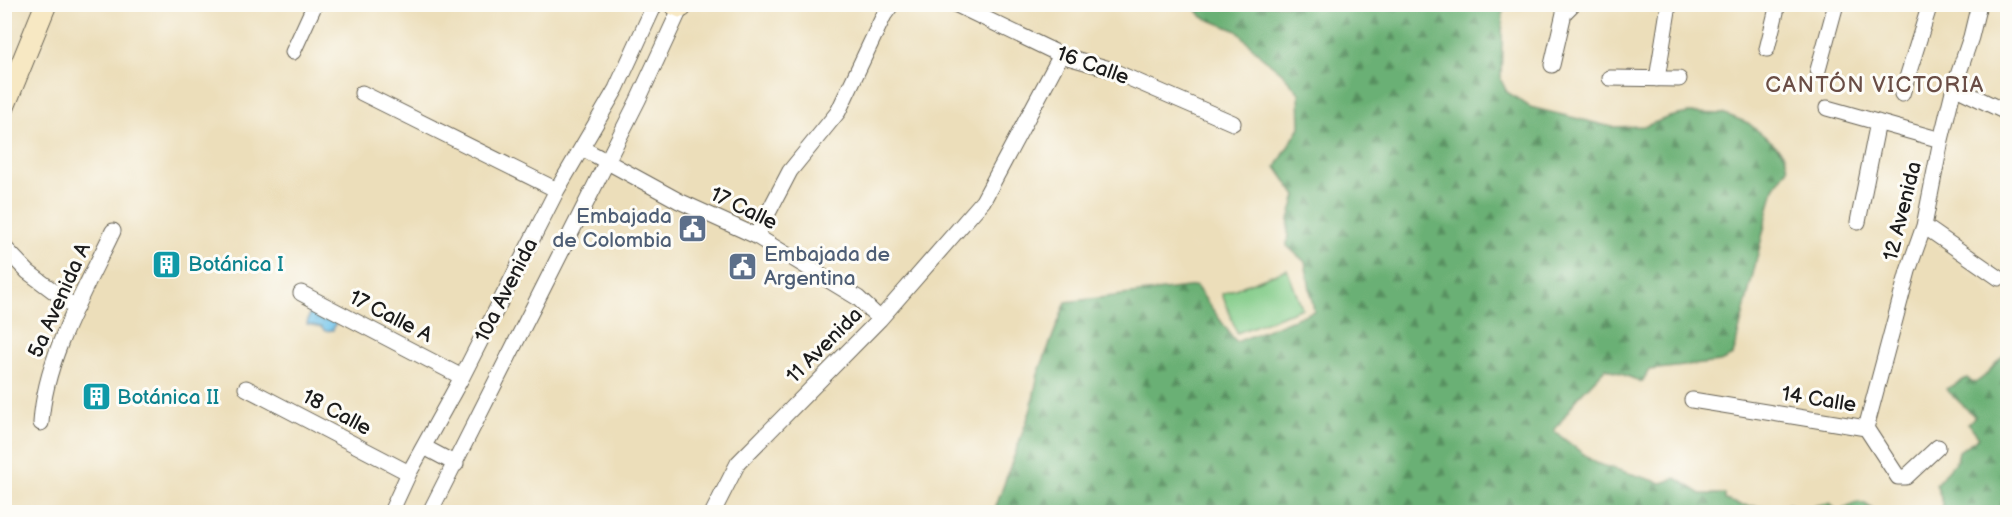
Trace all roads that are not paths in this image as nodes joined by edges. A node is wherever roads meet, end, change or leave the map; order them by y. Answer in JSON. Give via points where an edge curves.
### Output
{"nodes":[{"id":1,"x":46,"y":4,"type":"edge"},
{"id":2,"x":315,"y":4,"type":"edge"},
{"id":3,"x":655,"y":4,"type":"edge"},
{"id":4,"x":892,"y":4,"type":"edge"},
{"id":5,"x":955,"y":4,"type":"edge"},
{"id":6,"x":1669,"y":4,"type":"edge"},
{"id":7,"x":1778,"y":4,"type":"edge"},
{"id":8,"x":1836,"y":4,"type":"edge"},
{"id":9,"x":1930,"y":4,"type":"edge"},
{"id":10,"x":1979,"y":4,"type":"edge"},
{"id":11,"x":679,"y":5,"type":"edge"},
{"id":12,"x":1569,"y":9,"type":"edge"},
{"id":13,"x":1767,"y":50,"type":"dead end"},
{"id":14,"x":292,"y":52,"type":"dead end"},
{"id":15,"x":1061,"y":55,"type":"junction"},
{"id":16,"x":1552,"y":64,"type":"dead end"},
{"id":17,"x":1818,"y":70,"type":"dead end"},
{"id":18,"x":1610,"y":78,"type":"dead end"},
{"id":19,"x":1657,"y":79,"type":"junction"},
{"id":20,"x":1679,"y":79,"type":"dead end"},
{"id":21,"x":1954,"y":87,"type":"junction"},
{"id":22,"x":362,"y":93,"type":"dead end"},
{"id":23,"x":1902,"y":94,"type":"dead end"},
{"id":24,"x":4,"y":107,"type":"edge"},
{"id":25,"x":1827,"y":108,"type":"dead end"},
{"id":26,"x":2007,"y":113,"type":"edge"},
{"id":27,"x":1878,"y":122,"type":"junction"},
{"id":28,"x":1233,"y":123,"type":"dead end"},
{"id":29,"x":1941,"y":140,"type":"junction"},
{"id":30,"x":582,"y":148,"type":"junction"},
{"id":31,"x":607,"y":162,"type":"junction"},
{"id":32,"x":557,"y":190,"type":"junction"},
{"id":33,"x":1858,"y":222,"type":"dead end"},
{"id":34,"x":1924,"y":226,"type":"junction"},
{"id":35,"x":113,"y":231,"type":"dead end"},
{"id":36,"x":756,"y":236,"type":"junction"},
{"id":37,"x":4,"y":247,"type":"edge"},
{"id":38,"x":1999,"y":278,"type":"dead end"},
{"id":39,"x":301,"y":293,"type":"dead end"},
{"id":40,"x":76,"y":308,"type":"junction"},
{"id":41,"x":880,"y":319,"type":"junction"},
{"id":42,"x":462,"y":377,"type":"junction"},
{"id":43,"x":246,"y":388,"type":"dead end"},
{"id":44,"x":1692,"y":400,"type":"dead end"},
{"id":45,"x":41,"y":423,"type":"dead end"},
{"id":46,"x":1866,"y":428,"type":"junction"},
{"id":47,"x":424,"y":447,"type":"junction"},
{"id":48,"x":1938,"y":447,"type":"dead end"},
{"id":49,"x":456,"y":464,"type":"junction"},
{"id":50,"x":409,"y":473,"type":"junction"},
{"id":51,"x":391,"y":513,"type":"edge"},
{"id":52,"x":430,"y":513,"type":"edge"},
{"id":53,"x":713,"y":513,"type":"edge"}],
"edges":[{"from":1,"to":24,"type":"street"},
{"from":2,"to":14,"type":"street"},
{"from":3,"to":30,"type":"street","name":"10a Avenida","via":[[616,89]]},
{"from":4,"to":36,"type":"street","via":[[838,112],[790,171]]},
{"from":5,"to":15,"type":"street","name":"16 Calle"},
{"from":6,"to":19,"type":"street"},
{"from":7,"to":13,"type":"street"},
{"from":8,"to":17,"type":"street"},
{"from":9,"to":23,"type":"street"},
{"from":10,"to":21,"type":"street","name":"12 Avenida"},
{"from":11,"to":31,"type":"street","name":"10a Avenida"},
{"from":12,"to":16,"type":"street"},
{"from":15,"to":28,"type":"street","name":"16 Calle","via":[[1106,68]]},
{"from":15,"to":41,"type":"street","name":"11 Avenida","via":[[983,201]]},
{"from":18,"to":19,"type":"street"},
{"from":19,"to":20,"type":"street"},
{"from":21,"to":26,"type":"street"},
{"from":21,"to":29,"type":"street","name":"12 Avenida"},
{"from":22,"to":32,"type":"street"},
{"from":25,"to":27,"type":"street"},
{"from":27,"to":29,"type":"street"},
{"from":27,"to":33,"type":"street"},
{"from":29,"to":34,"type":"street","name":"12 Avenida"},
{"from":30,"to":31,"type":"street","name":"17 Calle"},
{"from":30,"to":32,"type":"street","name":"10a Avenida"},
{"from":31,"to":36,"type":"street","name":"17 Calle","via":[[678,201]]},
{"from":31,"to":49,"type":"street","name":"10a Avenida"},
{"from":32,"to":42,"type":"street","name":"10a Avenida"},
{"from":34,"to":38,"type":"street"},
{"from":34,"to":46,"type":"street","name":"12 Avenida"},
{"from":35,"to":40,"type":"street","name":"5a Avenida A"},
{"from":36,"to":41,"type":"street","name":"17 Calle","via":[[858,298]]},
{"from":37,"to":40,"type":"street","via":[[28,272]]},
{"from":39,"to":42,"type":"street","name":"17 Calle A"},
{"from":40,"to":45,"type":"street","name":"5a Avenida A","via":[[49,373]]},
{"from":41,"to":53,"type":"street","name":"11 Avenida","via":[[738,463]]},
{"from":42,"to":47,"type":"street","name":"10a Avenida"},
{"from":43,"to":50,"type":"street","name":"18 Calle"},
{"from":44,"to":46,"type":"street","name":"14 Calle"},
{"from":46,"to":48,"type":"street","name":"14 Calle","via":[[1898,477],[1906,477]]},
{"from":47,"to":49,"type":"street"},
{"from":47,"to":50,"type":"street","name":"10a Avenida"},
{"from":49,"to":52,"type":"street","name":"10a Avenida"},
{"from":50,"to":51,"type":"street","name":"10a Avenida"}]}
